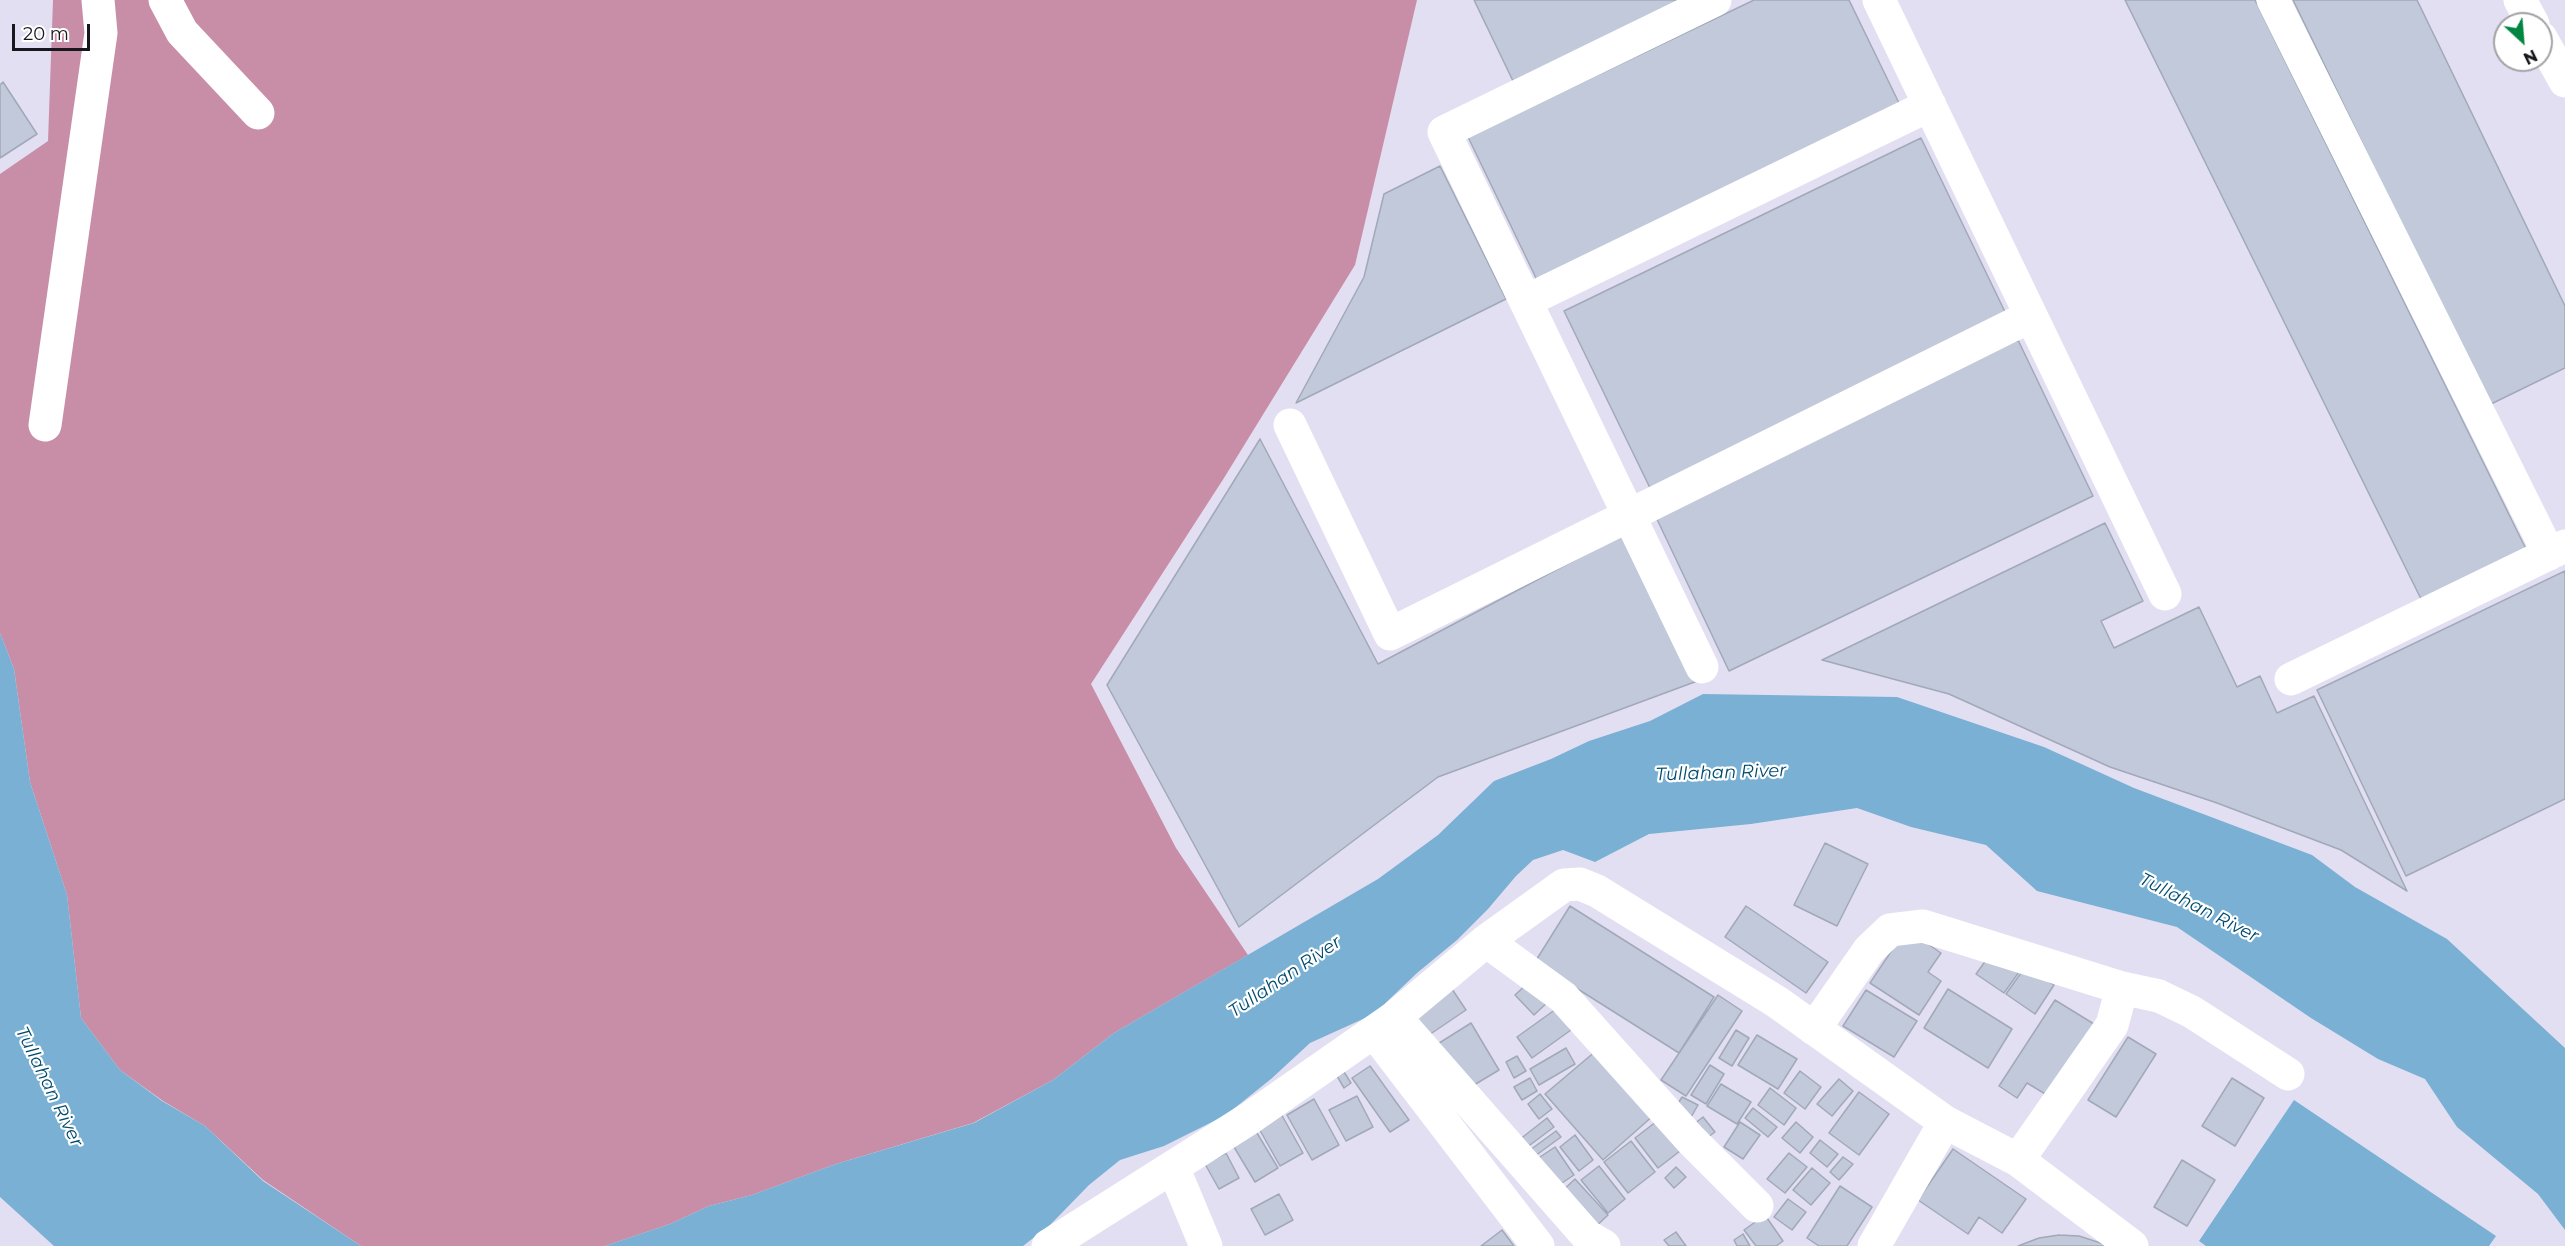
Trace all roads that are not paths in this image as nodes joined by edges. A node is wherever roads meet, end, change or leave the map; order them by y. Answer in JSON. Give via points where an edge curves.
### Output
{"nodes":[{"id":1,"x":98,"y":0,"type":"edge"},
{"id":2,"x":165,"y":0,"type":"edge"},
{"id":3,"x":1715,"y":0,"type":"edge"},
{"id":4,"x":1879,"y":0,"type":"edge"},
{"id":5,"x":2273,"y":0,"type":"edge"},
{"id":6,"x":2553,"y":60,"type":"edge"},
{"id":7,"x":2565,"y":81,"type":"edge"},
{"id":8,"x":1930,"y":105,"type":"junction"},
{"id":9,"x":258,"y":113,"type":"dead end"},
{"id":10,"x":1526,"y":301,"type":"junction"},
{"id":11,"x":2031,"y":316,"type":"junction"},
{"id":12,"x":45,"y":424,"type":"dead end"},
{"id":13,"x":1290,"y":425,"type":"dead end"},
{"id":14,"x":1629,"y":514,"type":"junction"},
{"id":15,"x":2557,"y":550,"type":"edge"},
{"id":16,"x":2165,"y":594,"type":"dead end"},
{"id":17,"x":1702,"y":667,"type":"dead end"},
{"id":18,"x":2291,"y":679,"type":"dead end"},
{"id":19,"x":1486,"y":940,"type":"junction"},
{"id":20,"x":2122,"y":988,"type":"junction"},
{"id":21,"x":1384,"y":1025,"type":"junction"},
{"id":22,"x":1814,"y":1029,"type":"junction"},
{"id":23,"x":2288,"y":1074,"type":"dead end"},
{"id":24,"x":1945,"y":1122,"type":"junction"},
{"id":25,"x":2018,"y":1160,"type":"junction"},
{"id":26,"x":1173,"y":1167,"type":"junction"},
{"id":27,"x":1757,"y":1206,"type":"dead end"},
{"id":28,"x":1048,"y":1246,"type":"edge"},
{"id":29,"x":1206,"y":1246,"type":"edge"},
{"id":30,"x":1538,"y":1246,"type":"edge"},
{"id":31,"x":1604,"y":1246,"type":"edge"},
{"id":32,"x":1874,"y":1246,"type":"edge"},
{"id":33,"x":2132,"y":1246,"type":"edge"}],
"edges":[{"from":1,"to":12,"type":"main road","via":[[101,33]]},
{"from":2,"to":9,"type":"main road","via":[[182,32]]},
{"from":3,"to":10,"type":"main road","via":[[1444,132]]},
{"from":4,"to":8,"type":"main road"},
{"from":5,"to":15,"type":"main road"},
{"from":6,"to":7,"type":"main road"},
{"from":8,"to":10,"type":"main road"},
{"from":8,"to":11,"type":"main road"},
{"from":10,"to":14,"type":"main road"},
{"from":11,"to":14,"type":"main road"},
{"from":11,"to":16,"type":"main road"},
{"from":13,"to":14,"type":"main road","via":[[1390,634]]},
{"from":14,"to":17,"type":"main road"},
{"from":15,"to":18,"type":"main road"},
{"from":19,"to":21,"type":"main road"},
{"from":19,"to":22,"type":"main road","via":[[1564,885],[1580,884],[1767,995]]},
{"from":19,"to":27,"type":"main road","via":[[1563,997],[1691,1140]]},
{"from":20,"to":22,"type":"main road","via":[[1923,926],[1912,927],[1890,930],[1869,950]]},
{"from":20,"to":23,"type":"main road","via":[[2159,996],[2192,1012]]},
{"from":20,"to":25,"type":"main road","via":[[2112,1025]]},
{"from":21,"to":26,"type":"main road"},
{"from":21,"to":30,"type":"main road"},
{"from":21,"to":31,"type":"main road","via":[[1587,1236]]},
{"from":22,"to":24,"type":"main road"},
{"from":24,"to":25,"type":"main road"},
{"from":24,"to":32,"type":"main road"},
{"from":25,"to":33,"type":"main road"},
{"from":26,"to":28,"type":"main road"},
{"from":26,"to":29,"type":"main road"}]}
